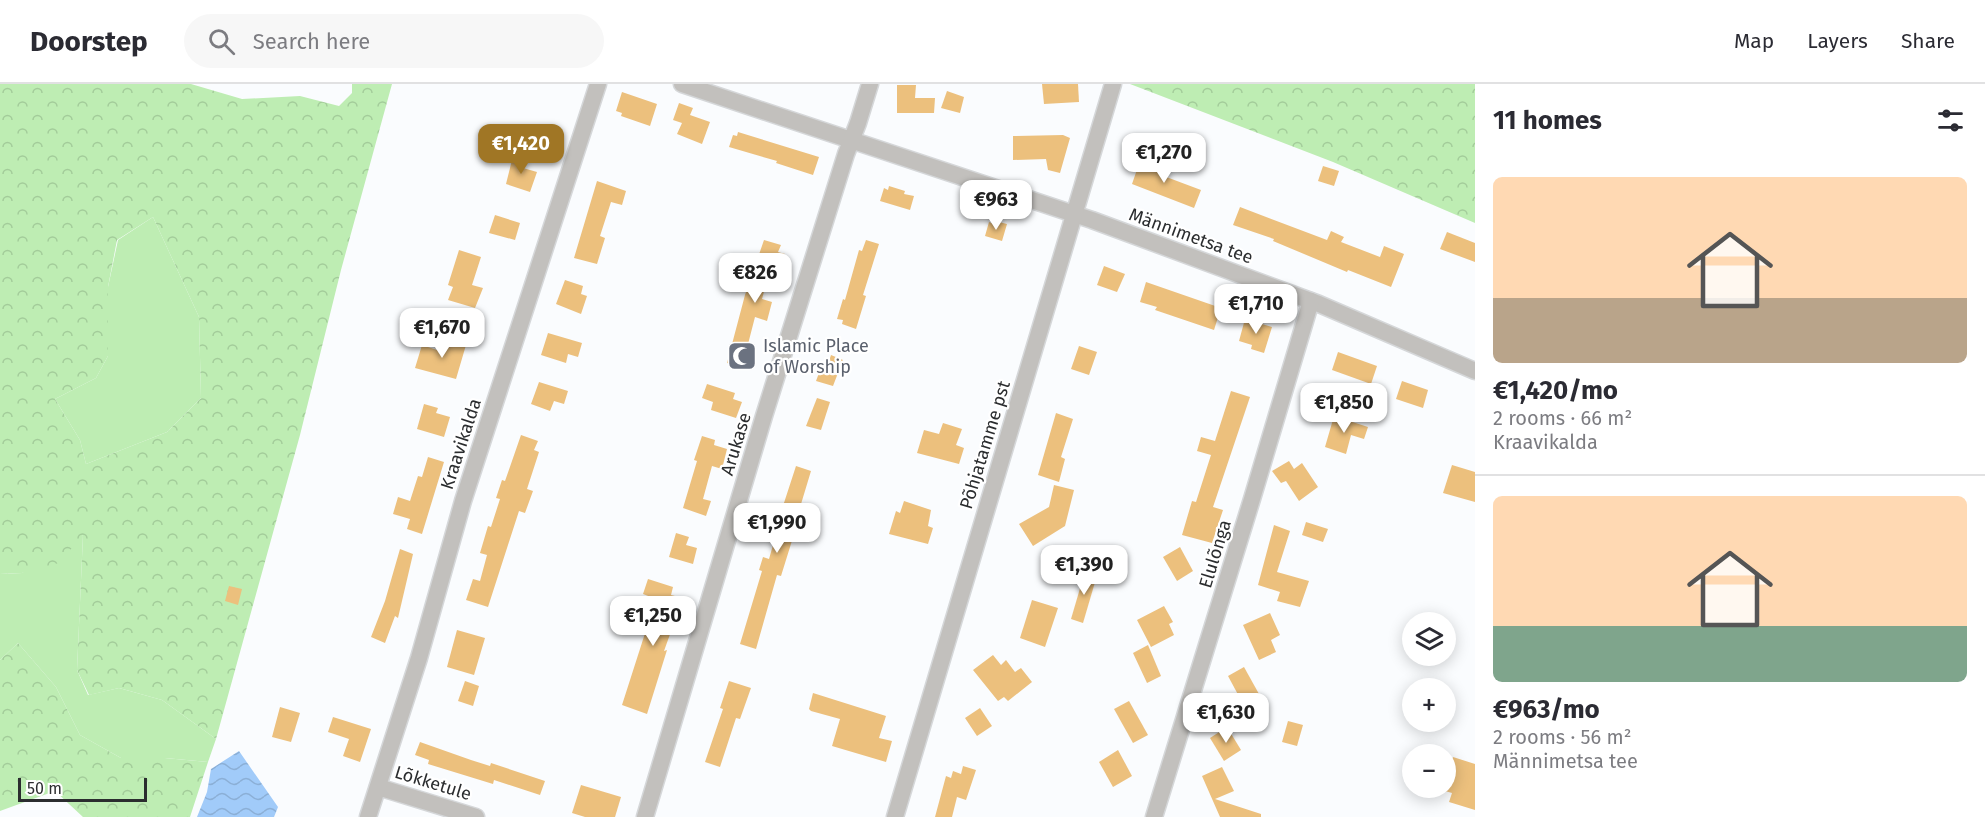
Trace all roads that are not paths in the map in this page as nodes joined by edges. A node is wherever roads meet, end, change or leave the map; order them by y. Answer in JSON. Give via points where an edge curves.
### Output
{"nodes":[{"id":1,"x":597,"y":84,"type":"edge"},
{"id":2,"x":682,"y":84,"type":"edge"},
{"id":3,"x":870,"y":84,"type":"edge"},
{"id":4,"x":1113,"y":84,"type":"edge"},
{"id":5,"x":851,"y":140,"type":"junction"},
{"id":6,"x":1074,"y":214,"type":"junction"},
{"id":7,"x":1311,"y":301,"type":"junction"},
{"id":8,"x":1475,"y":371,"type":"edge"},
{"id":9,"x":378,"y":787,"type":"junction"},
{"id":10,"x":368,"y":817,"type":"edge"},
{"id":11,"x":476,"y":817,"type":"edge"},
{"id":12,"x":645,"y":817,"type":"edge"},
{"id":13,"x":895,"y":817,"type":"edge"},
{"id":14,"x":1154,"y":817,"type":"edge"}],
"edges":[{"from":1,"to":9,"type":"street","name":"Kraavikalda"},
{"from":2,"to":5,"type":"street","name":"Männimetsa tee"},
{"from":3,"to":5,"type":"street","name":"Arukase"},
{"from":4,"to":6,"type":"street","name":"Põhjatamme pst"},
{"from":5,"to":6,"type":"street","name":"Männimetsa tee"},
{"from":5,"to":12,"type":"street","name":"Arukase"},
{"from":6,"to":7,"type":"street","name":"Männimetsa tee"},
{"from":6,"to":13,"type":"street","name":"Põhjatamme pst"},
{"from":7,"to":8,"type":"street","name":"Männimetsa tee"},
{"from":7,"to":14,"type":"street","name":"Elulõnga"},
{"from":9,"to":10,"type":"street","name":"Kraavikalda"},
{"from":9,"to":11,"type":"street","name":"Lõkketule"}]}
